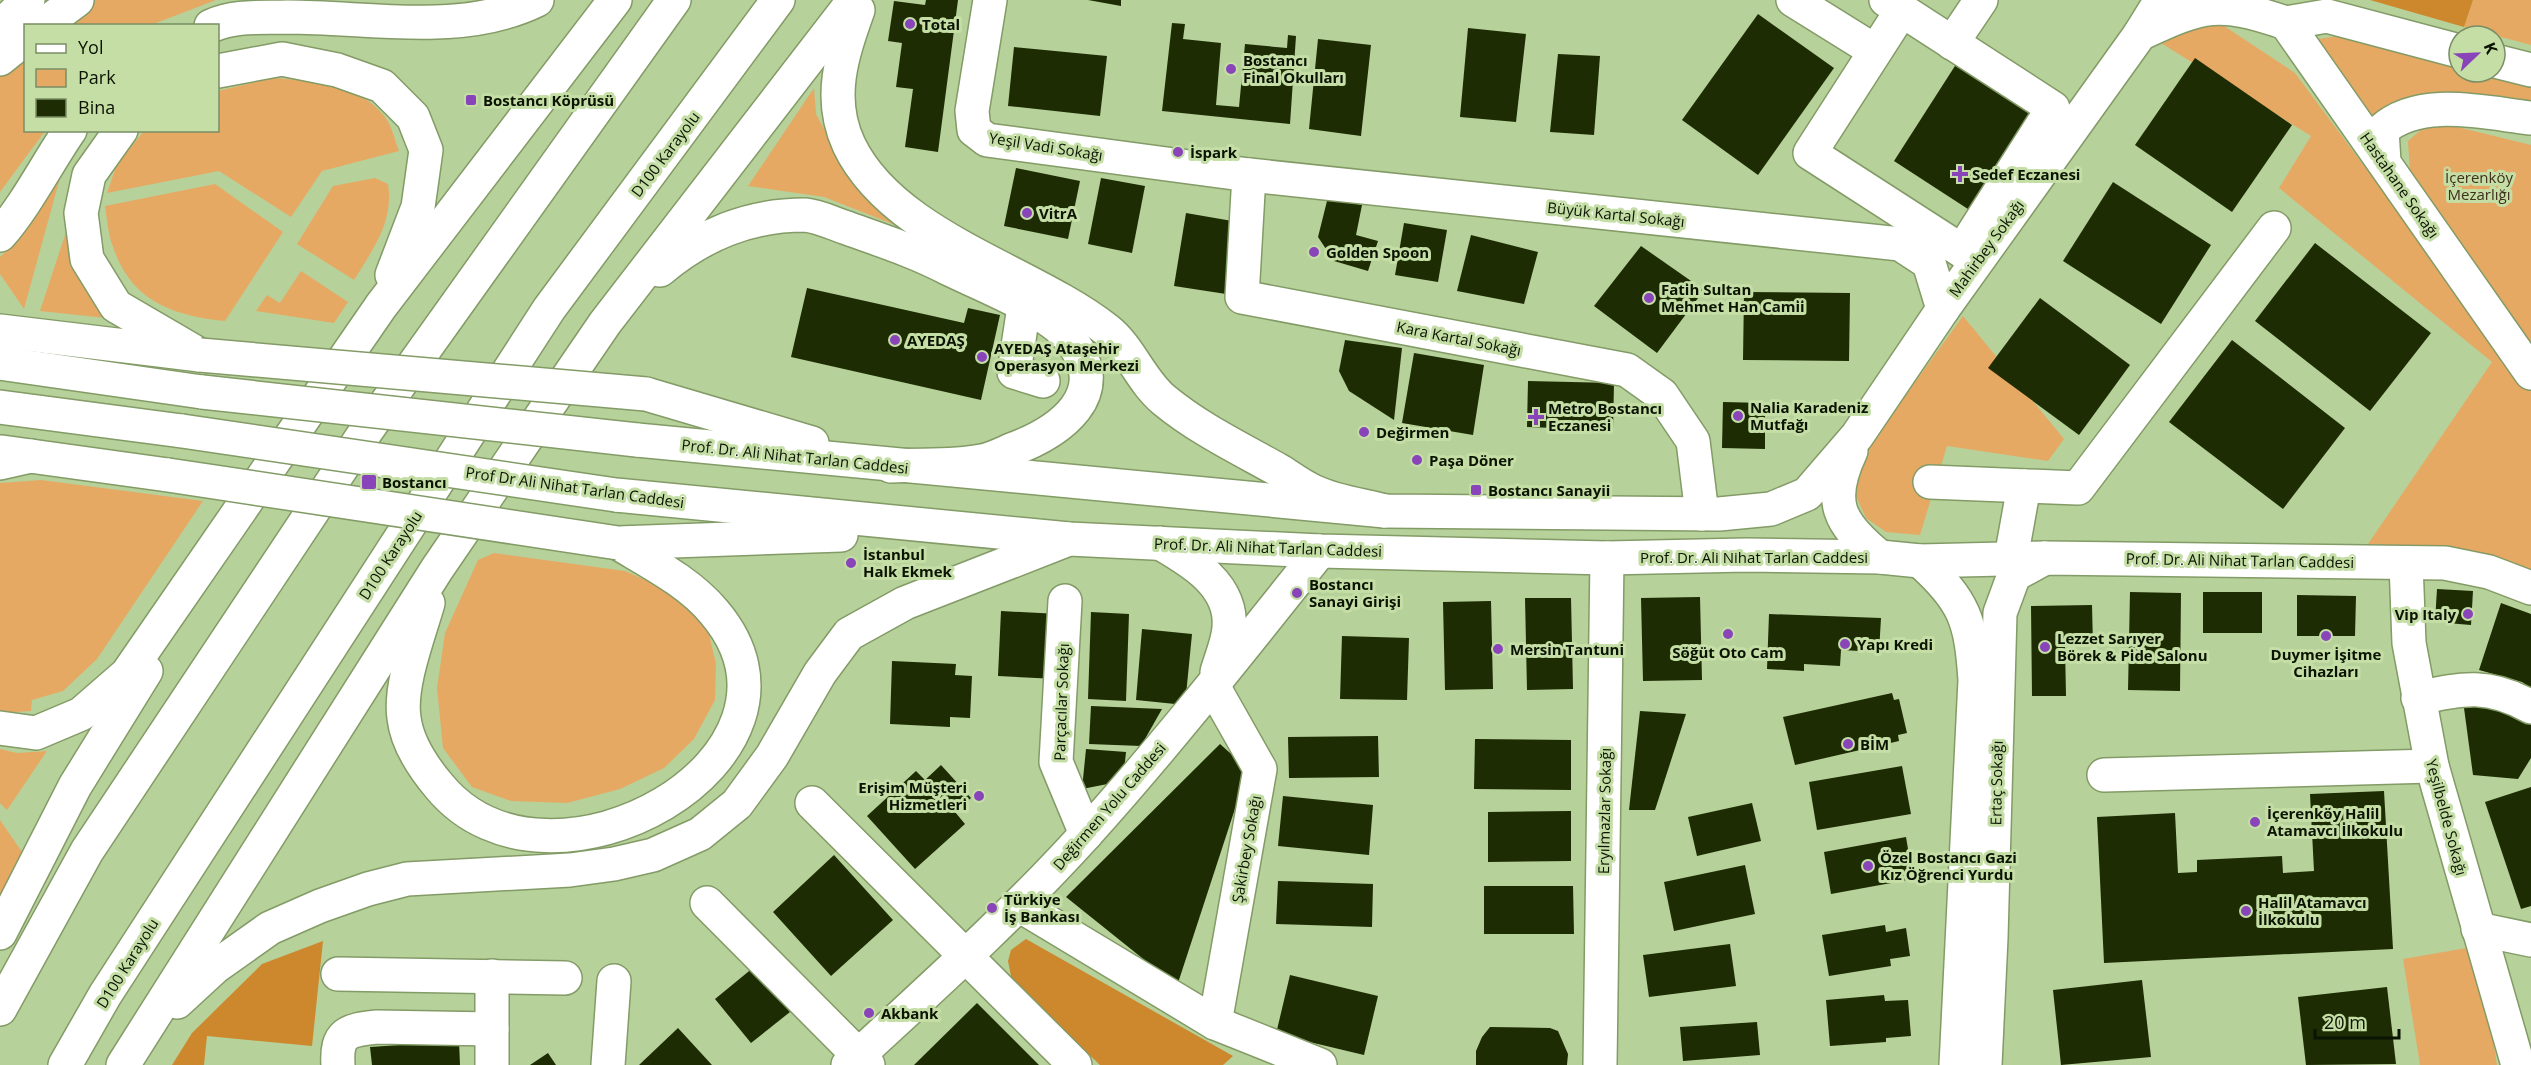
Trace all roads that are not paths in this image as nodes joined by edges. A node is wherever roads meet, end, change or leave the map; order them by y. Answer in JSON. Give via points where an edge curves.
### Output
{"nodes":[{"id":1,"x":28,"y":0,"type":"edge"},
{"id":2,"x":77,"y":0,"type":"edge"},
{"id":3,"x":537,"y":0,"type":"edge"},
{"id":4,"x":615,"y":0,"type":"edge"},
{"id":5,"x":674,"y":0,"type":"edge"},
{"id":6,"x":778,"y":0,"type":"edge"},
{"id":7,"x":854,"y":0,"type":"edge"},
{"id":8,"x":862,"y":0,"type":"edge"},
{"id":9,"x":990,"y":0,"type":"edge"},
{"id":10,"x":1793,"y":0,"type":"edge"},
{"id":11,"x":1981,"y":0,"type":"edge"},
{"id":12,"x":2161,"y":0,"type":"edge"},
{"id":13,"x":1894,"y":5,"type":"edge"},
{"id":14,"x":2275,"y":12,"type":"edge"},
{"id":15,"x":45,"y":24,"type":"edge"},
{"id":16,"x":217,"y":24,"type":"edge"},
{"id":17,"x":0,"y":27,"type":"edge"},
{"id":18,"x":2139,"y":34,"type":"junction"},
{"id":19,"x":24,"y":38,"type":"edge"},
{"id":20,"x":24,"y":39,"type":"edge"},
{"id":21,"x":1952,"y":42,"type":"junction"},
{"id":22,"x":0,"y":44,"type":"edge"},
{"id":23,"x":2447,"y":48,"type":"edge"},
{"id":24,"x":1875,"y":51,"type":"junction"},
{"id":25,"x":0,"y":59,"type":"edge"},
{"id":26,"x":2507,"y":64,"type":"edge"},
{"id":27,"x":2531,"y":70,"type":"edge"},
{"id":28,"x":219,"y":71,"type":"edge"},
{"id":29,"x":2531,"y":118,"type":"edge"},
{"id":30,"x":69,"y":132,"type":"edge"},
{"id":31,"x":120,"y":132,"type":"edge"},
{"id":32,"x":2384,"y":162,"type":"junction"},
{"id":33,"x":1249,"y":175,"type":"junction"},
{"id":34,"x":2274,"y":228,"type":"dead end"},
{"id":35,"x":0,"y":235,"type":"edge"},
{"id":36,"x":622,"y":302,"type":"junction"},
{"id":37,"x":381,"y":306,"type":"junction"},
{"id":38,"x":1024,"y":307,"type":"junction"},
{"id":39,"x":1943,"y":309,"type":"junction"},
{"id":40,"x":0,"y":331,"type":"edge"},
{"id":41,"x":200,"y":354,"type":"junction"},
{"id":42,"x":0,"y":363,"type":"edge"},
{"id":43,"x":2531,"y":373,"type":"edge"},
{"id":44,"x":1043,"y":381,"type":"dead end"},
{"id":45,"x":0,"y":408,"type":"edge"},
{"id":46,"x":1857,"y":436,"type":"junction"},
{"id":47,"x":16,"y":454,"type":"edge"},
{"id":48,"x":0,"y":462,"type":"edge"},
{"id":49,"x":891,"y":466,"type":"junction"},
{"id":50,"x":1930,"y":482,"type":"dead end"},
{"id":51,"x":2024,"y":486,"type":"junction"},
{"id":52,"x":1385,"y":511,"type":"junction"},
{"id":53,"x":1702,"y":514,"type":"junction"},
{"id":54,"x":232,"y":521,"type":"junction"},
{"id":55,"x":973,"y":531,"type":"junction"},
{"id":56,"x":1069,"y":538,"type":"junction"},
{"id":57,"x":618,"y":543,"type":"junction"},
{"id":58,"x":1160,"y":543,"type":"junction"},
{"id":59,"x":1320,"y":550,"type":"junction"},
{"id":60,"x":1880,"y":557,"type":"junction"},
{"id":61,"x":1607,"y":558,"type":"junction"},
{"id":62,"x":2011,"y":558,"type":"junction"},
{"id":63,"x":2045,"y":558,"type":"junction"},
{"id":64,"x":1920,"y":561,"type":"junction"},
{"id":65,"x":2406,"y":563,"type":"junction"},
{"id":66,"x":437,"y":569,"type":"junction"},
{"id":67,"x":2531,"y":588,"type":"edge"},
{"id":68,"x":1065,"y":601,"type":"dead end"},
{"id":69,"x":1213,"y":686,"type":"junction"},
{"id":70,"x":2418,"y":698,"type":"junction"},
{"id":71,"x":2531,"y":706,"type":"edge"},
{"id":72,"x":0,"y":728,"type":"edge"},
{"id":73,"x":2432,"y":766,"type":"junction"},
{"id":74,"x":2104,"y":774,"type":"dead end"},
{"id":75,"x":812,"y":803,"type":"dead end"},
{"id":76,"x":1086,"y":834,"type":"junction"},
{"id":77,"x":707,"y":903,"type":"dead end"},
{"id":78,"x":1019,"y":905,"type":"junction"},
{"id":79,"x":2478,"y":929,"type":"junction"},
{"id":80,"x":0,"y":933,"type":"edge"},
{"id":81,"x":2531,"y":940,"type":"edge"},
{"id":82,"x":965,"y":956,"type":"junction"},
{"id":83,"x":338,"y":974,"type":"dead end"},
{"id":84,"x":492,"y":976,"type":"junction"},
{"id":85,"x":565,"y":978,"type":"dead end"},
{"id":86,"x":614,"y":981,"type":"dead end"},
{"id":87,"x":105,"y":995,"type":"junction"},
{"id":88,"x":0,"y":1009,"type":"edge"},
{"id":89,"x":1215,"y":1023,"type":"junction"},
{"id":90,"x":492,"y":1029,"type":"junction"},
{"id":91,"x":858,"y":1062,"type":"edge"},
{"id":92,"x":65,"y":1065,"type":"edge"},
{"id":93,"x":76,"y":1065,"type":"edge"},
{"id":94,"x":123,"y":1065,"type":"edge"},
{"id":95,"x":338,"y":1065,"type":"edge"},
{"id":96,"x":492,"y":1065,"type":"edge"},
{"id":97,"x":608,"y":1065,"type":"edge"},
{"id":98,"x":1076,"y":1065,"type":"edge"},
{"id":99,"x":1320,"y":1065,"type":"edge"},
{"id":100,"x":1600,"y":1065,"type":"edge"},
{"id":101,"x":1956,"y":1065,"type":"edge"},
{"id":102,"x":1985,"y":1065,"type":"edge"},
{"id":103,"x":2518,"y":1065,"type":"edge"}],
"edges":[{"from":1,"to":17,"type":"main road"},
{"from":2,"to":15,"type":"main road"},
{"from":3,"to":16,"type":"main road","via":[[510,13],[430,22],[325,17],[231,18]]},
{"from":4,"to":37,"type":"main road"},
{"from":5,"to":88,"type":"main road","via":[[335,477],[87,851]]},
{"from":6,"to":87,"type":"main road","name":"D100 Karayolu","via":[[549,309]]},
{"from":7,"to":36,"type":"main road"},
{"from":8,"to":52,"type":"main road","via":[[841,58],[837,112],[850,146],[894,202],[939,233],[1108,331],[1163,400],[1235,448],[1316,492]]},
{"from":9,"to":33,"type":"main road","name":"Yeşil Vadi Sokağı","via":[[972,111],[974,130],[987,140]]},
{"from":10,"to":24,"type":"main road"},
{"from":11,"to":21,"type":"main road"},
{"from":12,"to":18,"type":"main road","name":"Mahirbey Sokağı"},
{"from":13,"to":21,"type":"main road"},
{"from":13,"to":24,"type":"main road"},
{"from":14,"to":18,"type":"main road","name":"Mahirbey Sokağı","via":[[2220,4],[2189,10]]},
{"from":14,"to":23,"type":"main road","via":[[2327,16]]},
{"from":14,"to":32,"type":"main road","name":"Hastahane Sokağı"},
{"from":18,"to":39,"type":"main road","name":"Mahirbey Sokağı"},
{"from":19,"to":22,"type":"main road"},
{"from":20,"to":25,"type":"main road"},
{"from":21,"to":24,"type":"main road","via":[[2053,108],[1962,251],[1810,153]]},
{"from":26,"to":27,"type":"main road"},
{"from":28,"to":37,"type":"main road","via":[[282,59],[337,70],[382,86],[413,117],[426,150],[418,207]]},
{"from":29,"to":32,"type":"main road","via":[[2457,110],[2415,112],[2395,118],[2382,130]]},
{"from":30,"to":35,"type":"main road","via":[[15,218]]},
{"from":31,"to":41,"type":"main road","via":[[89,175],[81,213],[87,259],[116,306]]},
{"from":32,"to":43,"type":"main road","name":"Hastahane Sokağı"},
{"from":33,"to":39,"type":"main road","name":"Büyük Kartal Sokağı","via":[[1900,244],[1929,263]]},
{"from":33,"to":53,"type":"main road","name":"Kara Kartal Sokağı","via":[[1242,297],[1627,370],[1662,394],[1692,441]]},
{"from":34,"to":51,"type":"main road","via":[[2078,488]]},
{"from":36,"to":38,"type":"main road","via":[[674,258],[722,231],[764,217],[809,215],[916,252]]},
{"from":36,"to":66,"type":"main road"},
{"from":37,"to":54,"type":"main road"},
{"from":38,"to":44,"type":"main road","via":[[1014,372]]},
{"from":38,"to":49,"type":"main road","via":[[1047,318],[1081,356],[1085,382],[1079,406],[1050,433],[982,461]]},
{"from":39,"to":46,"type":"main road","name":"Mahirbey Sokağı"},
{"from":40,"to":41,"type":"main road"},
{"from":41,"to":49,"type":"main road","bridge":true,"via":[[646,394]]},
{"from":42,"to":49,"type":"main road","name":"Prof. Dr. Ali Nihat Tarlan Caddesi","bridge":true,"via":[[202,392]]},
{"from":45,"to":55,"type":"main road","name":"Prof Dr Ali Nihat Tarlan Caddesi","bridge":true,"via":[[182,430],[616,495]]},
{"from":46,"to":53,"type":"main road","name":"Prof. Dr. Ali Nihat Tarlan Caddesi","via":[[1807,494],[1771,509]]},
{"from":46,"to":60,"type":"main road","via":[[1839,476],[1838,502],[1857,539]]},
{"from":47,"to":48,"type":"main road"},
{"from":47,"to":57,"type":"main road","bridge":true},
{"from":49,"to":52,"type":"main road","name":"Prof. Dr. Ali Nihat Tarlan Caddesi"},
{"from":50,"to":51,"type":"main road"},
{"from":51,"to":62,"type":"main road"},
{"from":52,"to":53,"type":"main road","name":"Prof. Dr. Ali Nihat Tarlan Caddesi"},
{"from":54,"to":72,"type":"main road","via":[[127,674],[81,714],[36,733]]},
{"from":54,"to":80,"type":"main road","via":[[75,786]]},
{"from":55,"to":56,"type":"main road","name":"Prof. Dr. Ali Nihat Tarlan Caddesi"},
{"from":55,"to":57,"type":"main road"},
{"from":56,"to":58,"type":"main road","name":"Prof. Dr. Ali Nihat Tarlan Caddesi"},
{"from":56,"to":94,"type":"main road","via":[[905,603],[849,634],[737,804],[700,834],[653,855],[614,864],[407,879],[320,906],[270,928],[215,967],[176,1004]]},
{"from":57,"to":66,"type":"main road","via":[[660,568],[714,611],[744,672],[742,703],[729,736],[705,772],[673,800],[620,824],[564,836],[513,833],[471,816],[442,790],[414,748],[404,718],[404,690]]},
{"from":58,"to":59,"type":"main road","name":"Prof. Dr. Ali Nihat Tarlan Caddesi"},
{"from":58,"to":69,"type":"main road","via":[[1196,564],[1216,584],[1226,604],[1230,627]]},
{"from":59,"to":61,"type":"main road","name":"Prof. Dr. Ali Nihat Tarlan Caddesi"},
{"from":59,"to":69,"type":"main road","name":"Değirmen Yolu Caddesi"},
{"from":60,"to":61,"type":"main road","name":"Prof. Dr. Ali Nihat Tarlan Caddesi"},
{"from":60,"to":64,"type":"main road","name":"Prof. Dr. Ali Nihat Tarlan Caddesi"},
{"from":61,"to":100,"type":"main road","name":"Eryılmazlar Sokağı"},
{"from":62,"to":63,"type":"main road","name":"Prof. Dr. Ali Nihat Tarlan Caddesi"},
{"from":62,"to":64,"type":"main road","name":"Prof. Dr. Ali Nihat Tarlan Caddesi"},
{"from":63,"to":65,"type":"main road","name":"Prof. Dr. Ali Nihat Tarlan Caddesi"},
{"from":63,"to":102,"type":"main road","name":"Ertaç Sokağı","via":[[2014,575],[2000,613]]},
{"from":64,"to":101,"type":"main road","name":"Ertaç Sokağı","via":[[1965,615],[1975,680]]},
{"from":65,"to":67,"type":"main road","name":"Prof. Dr. Ali Nihat Tarlan Caddesi","via":[[2445,563],[2488,572]]},
{"from":65,"to":70,"type":"main road","name":"Yeşilbelde Sokağı","via":[[2409,643]]},
{"from":66,"to":94,"type":"main road"},
{"from":68,"to":76,"type":"main road","name":"Parçacılar Sokağı","via":[[1056,762]]},
{"from":69,"to":76,"type":"main road","name":"Değirmen Yolu Caddesi"},
{"from":69,"to":89,"type":"main road","name":"Şakirbey Sokağı","via":[[1260,768]]},
{"from":70,"to":71,"type":"main road","via":[[2460,689],[2489,689]]},
{"from":70,"to":73,"type":"main road","name":"Yeşilbelde Sokağı"},
{"from":73,"to":74,"type":"main road"},
{"from":73,"to":79,"type":"main road","name":"Yeşilbelde Sokağı"},
{"from":75,"to":82,"type":"main road"},
{"from":76,"to":78,"type":"main road","name":"Değirmen Yolu Caddesi"},
{"from":77,"to":91,"type":"main road"},
{"from":78,"to":82,"type":"main road","name":"Değirmen Yolu Caddesi"},
{"from":78,"to":89,"type":"main road"},
{"from":79,"to":81,"type":"main road"},
{"from":79,"to":103,"type":"main road","name":"Yeşilbelde Sokağı"},
{"from":82,"to":91,"type":"main road","name":"Değirmen Yolu Caddesi"},
{"from":82,"to":98,"type":"main road"},
{"from":83,"to":84,"type":"main road"},
{"from":84,"to":85,"type":"main road"},
{"from":84,"to":90,"type":"main road"},
{"from":86,"to":97,"type":"main road"},
{"from":87,"to":92,"type":"main road","name":"D100 Karayolu"},
{"from":87,"to":93,"type":"main road"},
{"from":89,"to":99,"type":"main road"},
{"from":90,"to":95,"type":"main road","via":[[358,1030],[345,1034],[340,1041]]},
{"from":90,"to":96,"type":"main road"}]}
